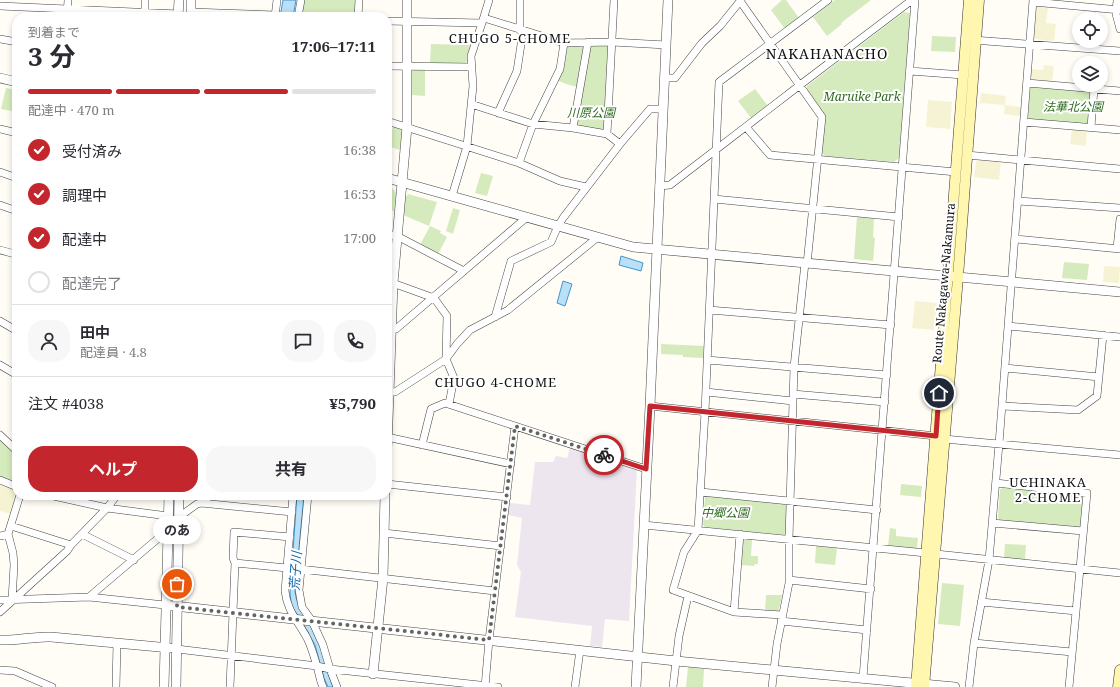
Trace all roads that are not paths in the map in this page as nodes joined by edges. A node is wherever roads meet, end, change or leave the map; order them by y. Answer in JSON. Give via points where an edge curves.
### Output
{"nodes":[{"id":1,"x":68,"y":0,"type":"edge"},
{"id":2,"x":145,"y":0,"type":"edge"},
{"id":3,"x":179,"y":0,"type":"edge"},
{"id":4,"x":191,"y":0,"type":"edge"},
{"id":5,"x":277,"y":0,"type":"edge"},
{"id":6,"x":302,"y":0,"type":"edge"},
{"id":7,"x":359,"y":0,"type":"edge"},
{"id":8,"x":407,"y":0,"type":"edge"},
{"id":9,"x":489,"y":0,"type":"edge"},
{"id":10,"x":520,"y":0,"type":"edge"},
{"id":11,"x":614,"y":0,"type":"edge"},
{"id":12,"x":668,"y":0,"type":"edge"},
{"id":13,"x":828,"y":0,"type":"edge"},
{"id":14,"x":914,"y":0,"type":"edge"},
{"id":15,"x":968,"y":0,"type":"edge"},
{"id":16,"x":979,"y":0,"type":"edge"},
{"id":17,"x":1116,"y":0,"type":"edge"},
{"id":18,"x":740,"y":1,"type":"edge"},
{"id":19,"x":1033,"y":1,"type":"edge"},
{"id":20,"x":0,"y":6,"type":"edge"},
{"id":21,"x":67,"y":9,"type":"junction"},
{"id":22,"x":1118,"y":10,"type":"edge"},
{"id":23,"x":106,"y":12,"type":"edge"},
{"id":24,"x":145,"y":12,"type":"edge"},
{"id":25,"x":178,"y":12,"type":"edge"},
{"id":26,"x":191,"y":12,"type":"edge"},
{"id":27,"x":276,"y":12,"type":"edge"},
{"id":28,"x":299,"y":12,"type":"edge"},
{"id":29,"x":358,"y":12,"type":"edge"},
{"id":30,"x":392,"y":21,"type":"edge"},
{"id":31,"x":407,"y":21,"type":"junction"},
{"id":32,"x":483,"y":21,"type":"junction"},
{"id":33,"x":1120,"y":29,"type":"edge"},
{"id":34,"x":522,"y":31,"type":"junction"},
{"id":35,"x":0,"y":39,"type":"edge"},
{"id":36,"x":971,"y":40,"type":"junction"},
{"id":37,"x":12,"y":41,"type":"edge"},
{"id":38,"x":588,"y":42,"type":"junction"},
{"id":39,"x":612,"y":42,"type":"junction"},
{"id":40,"x":564,"y":43,"type":"junction"},
{"id":41,"x":771,"y":44,"type":"junction"},
{"id":42,"x":1030,"y":44,"type":"junction"},
{"id":43,"x":666,"y":45,"type":"junction"},
{"id":44,"x":1120,"y":51,"type":"edge"},
{"id":45,"x":392,"y":66,"type":"edge"},
{"id":46,"x":407,"y":66,"type":"junction"},
{"id":47,"x":472,"y":67,"type":"junction"},
{"id":48,"x":910,"y":71,"type":"junction"},
{"id":49,"x":963,"y":75,"type":"junction"},
{"id":50,"x":0,"y":78,"type":"edge"},
{"id":51,"x":664,"y":78,"type":"junction"},
{"id":52,"x":12,"y":81,"type":"edge"},
{"id":53,"x":1027,"y":83,"type":"junction"},
{"id":54,"x":800,"y":85,"type":"junction"},
{"id":55,"x":1072,"y":87,"type":"edge"},
{"id":56,"x":1108,"y":90,"type":"edge"},
{"id":57,"x":1120,"y":91,"type":"edge"},
{"id":58,"x":1094,"y":92,"type":"edge"},
{"id":59,"x":471,"y":104,"type":"junction"},
{"id":60,"x":662,"y":109,"type":"junction"},
{"id":61,"x":498,"y":113,"type":"junction"},
{"id":62,"x":1024,"y":122,"type":"junction"},
{"id":63,"x":392,"y":123,"type":"edge"},
{"id":64,"x":533,"y":124,"type":"junction"},
{"id":65,"x":746,"y":126,"type":"junction"},
{"id":66,"x":406,"y":127,"type":"junction"},
{"id":67,"x":1091,"y":127,"type":"junction"},
{"id":68,"x":573,"y":128,"type":"junction"},
{"id":69,"x":0,"y":129,"type":"edge"},
{"id":70,"x":1120,"y":130,"type":"edge"},
{"id":71,"x":12,"y":132,"type":"edge"},
{"id":72,"x":607,"y":134,"type":"junction"},
{"id":73,"x":620,"y":144,"type":"junction"},
{"id":74,"x":467,"y":146,"type":"junction"},
{"id":75,"x":716,"y":149,"type":"junction"},
{"id":76,"x":967,"y":155,"type":"junction"},
{"id":77,"x":818,"y":160,"type":"junction"},
{"id":78,"x":1021,"y":160,"type":"junction"},
{"id":79,"x":520,"y":163,"type":"junction"},
{"id":80,"x":902,"y":167,"type":"junction"},
{"id":81,"x":1120,"y":169,"type":"edge"},
{"id":82,"x":0,"y":172,"type":"edge"},
{"id":83,"x":956,"y":172,"type":"junction"},
{"id":84,"x":12,"y":176,"type":"edge"},
{"id":85,"x":392,"y":179,"type":"edge"},
{"id":86,"x":402,"y":182,"type":"junction"},
{"id":87,"x":659,"y":186,"type":"junction"},
{"id":88,"x":586,"y":188,"type":"junction"},
{"id":89,"x":452,"y":196,"type":"junction"},
{"id":90,"x":714,"y":199,"type":"junction"},
{"id":91,"x":1018,"y":201,"type":"junction"},
{"id":92,"x":0,"y":205,"type":"edge"},
{"id":93,"x":1120,"y":208,"type":"edge"},
{"id":94,"x":12,"y":209,"type":"edge"},
{"id":95,"x":813,"y":209,"type":"junction"},
{"id":96,"x":527,"y":217,"type":"junction"},
{"id":97,"x":898,"y":217,"type":"junction"},
{"id":98,"x":1120,"y":219,"type":"edge"},
{"id":99,"x":558,"y":226,"type":"junction"},
{"id":100,"x":392,"y":235,"type":"edge"},
{"id":101,"x":397,"y":236,"type":"junction"},
{"id":102,"x":598,"y":237,"type":"junction"},
{"id":103,"x":1015,"y":239,"type":"junction"},
{"id":104,"x":1119,"y":249,"type":"edge"},
{"id":105,"x":0,"y":250,"type":"edge"},
{"id":106,"x":656,"y":250,"type":"junction"},
{"id":107,"x":12,"y":253,"type":"edge"},
{"id":108,"x":711,"y":255,"type":"junction"},
{"id":109,"x":806,"y":264,"type":"junction"},
{"id":110,"x":392,"y":269,"type":"edge"},
{"id":111,"x":464,"y":271,"type":"junction"},
{"id":112,"x":894,"y":272,"type":"junction"},
{"id":113,"x":953,"y":277,"type":"junction"},
{"id":114,"x":1012,"y":282,"type":"junction"},
{"id":115,"x":392,"y":283,"type":"edge"},
{"id":116,"x":1120,"y":292,"type":"edge"},
{"id":117,"x":434,"y":298,"type":"junction"},
{"id":118,"x":709,"y":310,"type":"junction"},
{"id":119,"x":495,"y":317,"type":"junction"},
{"id":120,"x":799,"y":318,"type":"junction"},
{"id":121,"x":0,"y":321,"type":"edge"},
{"id":122,"x":891,"y":325,"type":"junction"},
{"id":123,"x":1008,"y":326,"type":"junction"},
{"id":124,"x":12,"y":328,"type":"edge"},
{"id":125,"x":392,"y":329,"type":"edge"},
{"id":126,"x":1103,"y":335,"type":"junction"},
{"id":127,"x":1120,"y":337,"type":"edge"},
{"id":128,"x":446,"y":359,"type":"junction"},
{"id":129,"x":707,"y":360,"type":"junction"},
{"id":130,"x":0,"y":365,"type":"edge"},
{"id":131,"x":794,"y":367,"type":"junction"},
{"id":132,"x":1005,"y":368,"type":"junction"},
{"id":133,"x":12,"y":372,"type":"edge"},
{"id":134,"x":887,"y":374,"type":"junction"},
{"id":135,"x":1099,"y":377,"type":"junction"},
{"id":136,"x":392,"y":392,"type":"edge"},
{"id":137,"x":706,"y":392,"type":"junction"},
{"id":138,"x":793,"y":398,"type":"junction"},
{"id":139,"x":885,"y":402,"type":"junction"},
{"id":140,"x":448,"y":404,"type":"junction"},
{"id":141,"x":650,"y":406,"type":"junction"},
{"id":142,"x":1002,"y":406,"type":"junction"},
{"id":143,"x":705,"y":412,"type":"junction"},
{"id":144,"x":792,"y":421,"type":"junction"},
{"id":145,"x":515,"y":426,"type":"junction"},
{"id":146,"x":883,"y":431,"type":"junction"},
{"id":147,"x":0,"y":435,"type":"edge"},
{"id":148,"x":940,"y":438,"type":"junction"},
{"id":149,"x":392,"y":439,"type":"edge"},
{"id":150,"x":999,"y":444,"type":"junction"},
{"id":151,"x":422,"y":445,"type":"junction"},
{"id":152,"x":12,"y":446,"type":"edge"},
{"id":153,"x":1120,"y":455,"type":"edge"},
{"id":154,"x":511,"y":464,"type":"junction"},
{"id":155,"x":646,"y":469,"type":"junction"},
{"id":156,"x":0,"y":480,"type":"edge"},
{"id":157,"x":996,"y":484,"type":"junction"},
{"id":158,"x":12,"y":485,"type":"edge"},
{"id":159,"x":392,"y":485,"type":"edge"},
{"id":160,"x":700,"y":492,"type":"junction"},
{"id":161,"x":507,"y":497,"type":"junction"},
{"id":162,"x":18,"y":500,"type":"edge"},
{"id":163,"x":71,"y":500,"type":"edge"},
{"id":164,"x":113,"y":500,"type":"edge"},
{"id":165,"x":169,"y":500,"type":"edge"},
{"id":166,"x":180,"y":500,"type":"edge"},
{"id":167,"x":205,"y":500,"type":"edge"},
{"id":168,"x":293,"y":500,"type":"edge"},
{"id":169,"x":307,"y":500,"type":"edge"},
{"id":170,"x":385,"y":500,"type":"edge"},
{"id":171,"x":790,"y":501,"type":"junction"},
{"id":172,"x":201,"y":503,"type":"junction"},
{"id":173,"x":107,"y":508,"type":"junction"},
{"id":174,"x":877,"y":510,"type":"junction"},
{"id":175,"x":292,"y":512,"type":"junction"},
{"id":176,"x":168,"y":516,"type":"junction"},
{"id":177,"x":179,"y":517,"type":"junction"},
{"id":178,"x":992,"y":523,"type":"junction"},
{"id":179,"x":644,"y":525,"type":"junction"},
{"id":180,"x":9,"y":530,"type":"junction"},
{"id":181,"x":168,"y":530,"type":"junction"},
{"id":182,"x":698,"y":530,"type":"junction"},
{"id":183,"x":1083,"y":531,"type":"junction"},
{"id":184,"x":384,"y":533,"type":"junction"},
{"id":185,"x":82,"y":534,"type":"junction"},
{"id":186,"x":740,"y":534,"type":"junction"},
{"id":187,"x":0,"y":536,"type":"edge"},
{"id":188,"x":290,"y":537,"type":"junction"},
{"id":189,"x":789,"y":539,"type":"junction"},
{"id":190,"x":71,"y":545,"type":"junction"},
{"id":191,"x":501,"y":546,"type":"junction"},
{"id":192,"x":874,"y":548,"type":"junction"},
{"id":193,"x":931,"y":554,"type":"junction"},
{"id":194,"x":134,"y":560,"type":"junction"},
{"id":195,"x":989,"y":560,"type":"junction"},
{"id":196,"x":235,"y":563,"type":"junction"},
{"id":197,"x":287,"y":568,"type":"junction"},
{"id":198,"x":300,"y":569,"type":"junction"},
{"id":199,"x":1080,"y":569,"type":"junction"},
{"id":200,"x":1120,"y":573,"type":"edge"},
{"id":201,"x":383,"y":578,"type":"junction"},
{"id":202,"x":789,"y":580,"type":"junction"},
{"id":203,"x":871,"y":589,"type":"junction"},
{"id":204,"x":495,"y":591,"type":"junction"},
{"id":205,"x":688,"y":596,"type":"junction"},
{"id":206,"x":88,"y":598,"type":"junction"},
{"id":207,"x":0,"y":600,"type":"edge"},
{"id":208,"x":13,"y":600,"type":"junction"},
{"id":209,"x":981,"y":602,"type":"junction"},
{"id":210,"x":165,"y":605,"type":"junction"},
{"id":211,"x":177,"y":607,"type":"junction"},
{"id":212,"x":1076,"y":611,"type":"junction"},
{"id":213,"x":0,"y":612,"type":"edge"},
{"id":214,"x":734,"y":612,"type":"junction"},
{"id":215,"x":233,"y":613,"type":"junction"},
{"id":216,"x":782,"y":618,"type":"junction"},
{"id":217,"x":297,"y":620,"type":"junction"},
{"id":218,"x":310,"y":621,"type":"junction"},
{"id":219,"x":377,"y":628,"type":"junction"},
{"id":220,"x":867,"y":630,"type":"junction"},
{"id":221,"x":0,"y":640,"type":"edge"},
{"id":222,"x":489,"y":640,"type":"junction"},
{"id":223,"x":117,"y":643,"type":"junction"},
{"id":224,"x":974,"y":643,"type":"junction"},
{"id":225,"x":165,"y":648,"type":"junction"},
{"id":226,"x":177,"y":649,"type":"junction"},
{"id":227,"x":580,"y":650,"type":"junction"},
{"id":228,"x":1072,"y":652,"type":"junction"},
{"id":229,"x":231,"y":656,"type":"junction"},
{"id":230,"x":637,"y":657,"type":"junction"},
{"id":231,"x":676,"y":661,"type":"junction"},
{"id":232,"x":318,"y":666,"type":"junction"},
{"id":233,"x":328,"y":669,"type":"junction"},
{"id":234,"x":0,"y":670,"type":"edge"},
{"id":235,"x":774,"y":670,"type":"junction"},
{"id":236,"x":1120,"y":670,"type":"edge"},
{"id":237,"x":373,"y":674,"type":"junction"},
{"id":238,"x":863,"y":678,"type":"junction"},
{"id":239,"x":884,"y":684,"type":"edge"},
{"id":240,"x":920,"y":685,"type":"edge"},
{"id":241,"x":485,"y":686,"type":"edge"},
{"id":242,"x":52,"y":687,"type":"edge"},
{"id":243,"x":116,"y":687,"type":"edge"},
{"id":244,"x":164,"y":687,"type":"edge"},
{"id":245,"x":176,"y":687,"type":"edge"},
{"id":246,"x":230,"y":687,"type":"edge"},
{"id":247,"x":323,"y":687,"type":"edge"},
{"id":248,"x":337,"y":687,"type":"edge"},
{"id":249,"x":498,"y":687,"type":"edge"},
{"id":250,"x":575,"y":687,"type":"edge"},
{"id":251,"x":636,"y":687,"type":"edge"},
{"id":252,"x":673,"y":687,"type":"edge"},
{"id":253,"x":772,"y":687,"type":"edge"},
{"id":254,"x":955,"y":687,"type":"edge"},
{"id":255,"x":969,"y":687,"type":"edge"},
{"id":256,"x":1069,"y":687,"type":"edge"},
{"id":257,"x":1118,"y":687,"type":"edge"}],
"edges":[{"from":1,"to":21,"type":"street"},
{"from":2,"to":24,"type":"street"},
{"from":3,"to":25,"type":"street"},
{"from":4,"to":26,"type":"street"},
{"from":5,"to":27,"type":"street"},
{"from":6,"to":28,"type":"street"},
{"from":7,"to":29,"type":"street"},
{"from":8,"to":31,"type":"street"},
{"from":9,"to":32,"type":"street"},
{"from":10,"to":34,"type":"street"},
{"from":11,"to":39,"type":"street"},
{"from":12,"to":43,"type":"street"},
{"from":13,"to":41,"type":"street"},
{"from":14,"to":48,"type":"street"},
{"from":14,"to":54,"type":"street"},
{"from":15,"to":36,"type":"main road","name":"Route Nakagawa-Nakamura"},
{"from":16,"to":36,"type":"main road","name":"Route Nakagawa-Nakamura"},
{"from":17,"to":22,"type":"street"},
{"from":18,"to":41,"type":"street"},
{"from":18,"to":51,"type":"street","via":[[675,78]]},
{"from":19,"to":22,"type":"street"},
{"from":19,"to":42,"type":"street"},
{"from":20,"to":21,"type":"street"},
{"from":21,"to":23,"type":"street"},
{"from":22,"to":33,"type":"street"},
{"from":30,"to":31,"type":"street"},
{"from":31,"to":32,"type":"street"},
{"from":31,"to":46,"type":"street"},
{"from":32,"to":34,"type":"street"},
{"from":32,"to":47,"type":"street","via":[[471,56]]},
{"from":34,"to":40,"type":"street"},
{"from":34,"to":61,"type":"street","via":[[517,71]]},
{"from":35,"to":37,"type":"street"},
{"from":36,"to":42,"type":"street"},
{"from":36,"to":49,"type":"main road","name":"Route Nakagawa-Nakamura"},
{"from":36,"to":76,"type":"main road","name":"Route Nakagawa-Nakamura"},
{"from":38,"to":39,"type":"street"},
{"from":38,"to":40,"type":"street"},
{"from":38,"to":68,"type":"street"},
{"from":39,"to":43,"type":"street"},
{"from":39,"to":72,"type":"street"},
{"from":40,"to":64,"type":"street","via":[[560,69]]},
{"from":41,"to":54,"type":"street"},
{"from":41,"to":75,"type":"street","via":[[719,82]]},
{"from":42,"to":44,"type":"street"},
{"from":42,"to":53,"type":"street"},
{"from":43,"to":51,"type":"street"},
{"from":45,"to":46,"type":"street"},
{"from":46,"to":47,"type":"street"},
{"from":46,"to":66,"type":"street"},
{"from":47,"to":59,"type":"street"},
{"from":48,"to":49,"type":"street"},
{"from":48,"to":80,"type":"street"},
{"from":49,"to":83,"type":"main road","name":"Route Nakagawa-Nakamura"},
{"from":50,"to":52,"type":"street"},
{"from":51,"to":60,"type":"street"},
{"from":53,"to":55,"type":"street"},
{"from":53,"to":62,"type":"street"},
{"from":54,"to":65,"type":"street"},
{"from":54,"to":77,"type":"street","via":[[822,117]]},
{"from":56,"to":57,"type":"street"},
{"from":58,"to":67,"type":"street"},
{"from":59,"to":61,"type":"street"},
{"from":59,"to":74,"type":"street"},
{"from":60,"to":73,"type":"street","via":[[650,109]]},
{"from":60,"to":87,"type":"street"},
{"from":61,"to":64,"type":"street"},
{"from":62,"to":67,"type":"street"},
{"from":62,"to":78,"type":"street"},
{"from":63,"to":66,"type":"street"},
{"from":64,"to":68,"type":"street"},
{"from":64,"to":79,"type":"street"},
{"from":65,"to":75,"type":"street"},
{"from":65,"to":77,"type":"street","via":[[770,155]]},
{"from":66,"to":74,"type":"street"},
{"from":66,"to":86,"type":"street"},
{"from":67,"to":70,"type":"street"},
{"from":68,"to":72,"type":"street"},
{"from":69,"to":71,"type":"street"},
{"from":72,"to":73,"type":"street"},
{"from":73,"to":88,"type":"street"},
{"from":74,"to":79,"type":"street"},
{"from":74,"to":89,"type":"street"},
{"from":75,"to":87,"type":"street","via":[[670,185]]},
{"from":75,"to":90,"type":"street"},
{"from":76,"to":78,"type":"street"},
{"from":76,"to":113,"type":"main road","name":"Route Nakagawa-Nakamura"},
{"from":77,"to":80,"type":"street"},
{"from":77,"to":95,"type":"street"},
{"from":78,"to":81,"type":"street"},
{"from":78,"to":91,"type":"street"},
{"from":79,"to":88,"type":"street","via":[[560,181]]},
{"from":80,"to":83,"type":"street"},
{"from":80,"to":97,"type":"street"},
{"from":82,"to":84,"type":"street"},
{"from":83,"to":113,"type":"main road","name":"Route Nakagawa-Nakamura"},
{"from":85,"to":86,"type":"street"},
{"from":86,"to":89,"type":"street"},
{"from":86,"to":101,"type":"street"},
{"from":87,"to":106,"type":"street"},
{"from":88,"to":99,"type":"street"},
{"from":89,"to":96,"type":"street"},
{"from":90,"to":95,"type":"street"},
{"from":90,"to":108,"type":"street"},
{"from":91,"to":93,"type":"street"},
{"from":91,"to":103,"type":"street"},
{"from":92,"to":94,"type":"street"},
{"from":95,"to":97,"type":"street"},
{"from":95,"to":109,"type":"street"},
{"from":96,"to":99,"type":"street"},
{"from":96,"to":111,"type":"street"},
{"from":97,"to":112,"type":"street"},
{"from":98,"to":104,"type":"street"},
{"from":99,"to":102,"type":"street"},
{"from":99,"to":119,"type":"street","via":[[551,242],[511,261]]},
{"from":100,"to":101,"type":"street"},
{"from":101,"to":110,"type":"street"},
{"from":101,"to":111,"type":"street"},
{"from":102,"to":106,"type":"street","via":[[633,247]]},
{"from":102,"to":119,"type":"street","via":[[508,310]]},
{"from":103,"to":104,"type":"street"},
{"from":103,"to":114,"type":"street"},
{"from":105,"to":107,"type":"street"},
{"from":106,"to":108,"type":"street"},
{"from":106,"to":141,"type":"street"},
{"from":108,"to":109,"type":"street"},
{"from":108,"to":118,"type":"street"},
{"from":109,"to":112,"type":"street"},
{"from":109,"to":120,"type":"street"},
{"from":111,"to":117,"type":"street"},
{"from":112,"to":113,"type":"street"},
{"from":112,"to":122,"type":"street"},
{"from":113,"to":114,"type":"street"},
{"from":113,"to":148,"type":"main road","name":"Route Nakagawa-Nakamura"},
{"from":114,"to":116,"type":"street"},
{"from":114,"to":123,"type":"street"},
{"from":115,"to":117,"type":"street"},
{"from":117,"to":125,"type":"street","via":[[396,329]]},
{"from":117,"to":128,"type":"street","via":[[447,316]]},
{"from":118,"to":120,"type":"street"},
{"from":118,"to":129,"type":"street"},
{"from":119,"to":128,"type":"street","via":[[470,330]]},
{"from":120,"to":122,"type":"street"},
{"from":120,"to":131,"type":"street"},
{"from":121,"to":124,"type":"street"},
{"from":122,"to":134,"type":"street"},
{"from":123,"to":126,"type":"street"},
{"from":123,"to":132,"type":"street"},
{"from":126,"to":127,"type":"street"},
{"from":126,"to":135,"type":"street"},
{"from":128,"to":136,"type":"street"},
{"from":128,"to":140,"type":"street","via":[[454,378]]},
{"from":129,"to":131,"type":"street"},
{"from":129,"to":137,"type":"street"},
{"from":130,"to":133,"type":"street"},
{"from":131,"to":134,"type":"street"},
{"from":131,"to":138,"type":"street"},
{"from":132,"to":135,"type":"street"},
{"from":132,"to":142,"type":"street"},
{"from":134,"to":139,"type":"street"},
{"from":135,"to":142,"type":"street","via":[[1097,396],[1078,410]]},
{"from":137,"to":138,"type":"street"},
{"from":137,"to":143,"type":"street"},
{"from":138,"to":139,"type":"street"},
{"from":138,"to":144,"type":"street"},
{"from":139,"to":146,"type":"street"},
{"from":140,"to":145,"type":"street"},
{"from":140,"to":151,"type":"street","via":[[431,409]]},
{"from":141,"to":143,"type":"street"},
{"from":141,"to":155,"type":"street"},
{"from":142,"to":150,"type":"street"},
{"from":143,"to":144,"type":"street"},
{"from":143,"to":160,"type":"street"},
{"from":144,"to":146,"type":"street"},
{"from":144,"to":171,"type":"street"},
{"from":145,"to":154,"type":"street"},
{"from":145,"to":155,"type":"street"},
{"from":146,"to":148,"type":"street"},
{"from":146,"to":174,"type":"street"},
{"from":147,"to":152,"type":"street"},
{"from":148,"to":150,"type":"street"},
{"from":148,"to":193,"type":"main road","name":"Route Nakagawa-Nakamura"},
{"from":149,"to":151,"type":"street"},
{"from":150,"to":153,"type":"street"},
{"from":150,"to":157,"type":"street"},
{"from":151,"to":154,"type":"street"},
{"from":154,"to":161,"type":"street"},
{"from":155,"to":179,"type":"street"},
{"from":156,"to":158,"type":"street"},
{"from":157,"to":178,"type":"street"},
{"from":157,"to":183,"type":"street","via":[[1087,493]]},
{"from":159,"to":161,"type":"street"},
{"from":160,"to":171,"type":"street"},
{"from":160,"to":182,"type":"street"},
{"from":161,"to":191,"type":"street"},
{"from":162,"to":180,"type":"street"},
{"from":163,"to":173,"type":"street"},
{"from":164,"to":173,"type":"street"},
{"from":165,"to":176,"type":"street"},
{"from":166,"to":177,"type":"street"},
{"from":167,"to":172,"type":"street"},
{"from":168,"to":175,"type":"street"},
{"from":169,"to":198,"type":"street"},
{"from":170,"to":184,"type":"street"},
{"from":171,"to":174,"type":"street"},
{"from":171,"to":189,"type":"street"},
{"from":172,"to":175,"type":"street"},
{"from":172,"to":177,"type":"street"},
{"from":173,"to":176,"type":"street"},
{"from":173,"to":185,"type":"street"},
{"from":174,"to":192,"type":"street"},
{"from":175,"to":188,"type":"street"},
{"from":176,"to":181,"type":"street"},
{"from":177,"to":211,"type":"street"},
{"from":178,"to":183,"type":"street"},
{"from":178,"to":195,"type":"street"},
{"from":179,"to":182,"type":"street"},
{"from":179,"to":230,"type":"street"},
{"from":180,"to":187,"type":"street"},
{"from":180,"to":190,"type":"street"},
{"from":180,"to":208,"type":"street","via":[[14,565]]},
{"from":181,"to":194,"type":"street"},
{"from":181,"to":210,"type":"street"},
{"from":182,"to":186,"type":"street"},
{"from":182,"to":205,"type":"street","via":[[684,552],[673,590]]},
{"from":183,"to":199,"type":"street"},
{"from":184,"to":191,"type":"street"},
{"from":184,"to":201,"type":"street"},
{"from":185,"to":190,"type":"street"},
{"from":185,"to":194,"type":"street"},
{"from":186,"to":189,"type":"street"},
{"from":186,"to":214,"type":"street"},
{"from":188,"to":196,"type":"street","via":[[234,532]]},
{"from":188,"to":197,"type":"street"},
{"from":189,"to":192,"type":"street"},
{"from":189,"to":202,"type":"street"},
{"from":190,"to":208,"type":"street"},
{"from":191,"to":204,"type":"street"},
{"from":192,"to":193,"type":"street"},
{"from":192,"to":203,"type":"street"},
{"from":193,"to":195,"type":"street"},
{"from":193,"to":240,"type":"main road","name":"Route Nakagawa-Nakamura"},
{"from":194,"to":206,"type":"street"},
{"from":195,"to":199,"type":"street"},
{"from":195,"to":209,"type":"street"},
{"from":196,"to":197,"type":"street"},
{"from":196,"to":215,"type":"street"},
{"from":197,"to":217,"type":"street","via":[[286,600]]},
{"from":198,"to":201,"type":"street"},
{"from":198,"to":218,"type":"street","via":[[299,595]]},
{"from":199,"to":200,"type":"street"},
{"from":199,"to":212,"type":"street"},
{"from":201,"to":204,"type":"street"},
{"from":201,"to":219,"type":"street"},
{"from":202,"to":203,"type":"street"},
{"from":202,"to":216,"type":"street"},
{"from":203,"to":220,"type":"street"},
{"from":204,"to":222,"type":"street"},
{"from":205,"to":214,"type":"street"},
{"from":205,"to":231,"type":"street"},
{"from":206,"to":208,"type":"street"},
{"from":206,"to":210,"type":"street"},
{"from":207,"to":208,"type":"street"},
{"from":208,"to":213,"type":"street"},
{"from":209,"to":212,"type":"street"},
{"from":209,"to":224,"type":"street"},
{"from":210,"to":211,"type":"street"},
{"from":210,"to":225,"type":"street"},
{"from":211,"to":215,"type":"street"},
{"from":211,"to":226,"type":"street"},
{"from":212,"to":228,"type":"street"},
{"from":214,"to":216,"type":"street"},
{"from":215,"to":217,"type":"street"},
{"from":215,"to":229,"type":"street"},
{"from":216,"to":220,"type":"street"},
{"from":216,"to":235,"type":"street"},
{"from":217,"to":218,"type":"street"},
{"from":217,"to":232,"type":"street"},
{"from":218,"to":219,"type":"street"},
{"from":218,"to":233,"type":"street","via":[[323,645]]},
{"from":219,"to":222,"type":"street"},
{"from":219,"to":237,"type":"street"},
{"from":220,"to":238,"type":"street"},
{"from":221,"to":223,"type":"street","via":[[41,636]]},
{"from":222,"to":227,"type":"street"},
{"from":222,"to":241,"type":"street"},
{"from":223,"to":225,"type":"street"},
{"from":223,"to":243,"type":"street"},
{"from":224,"to":228,"type":"street"},
{"from":224,"to":255,"type":"street"},
{"from":225,"to":226,"type":"street"},
{"from":225,"to":244,"type":"street"},
{"from":226,"to":229,"type":"street"},
{"from":226,"to":245,"type":"street"},
{"from":227,"to":230,"type":"street"},
{"from":227,"to":250,"type":"street"},
{"from":228,"to":256,"type":"street"},
{"from":229,"to":232,"type":"street"},
{"from":229,"to":246,"type":"street"},
{"from":230,"to":231,"type":"street"},
{"from":230,"to":251,"type":"street"},
{"from":231,"to":235,"type":"street"},
{"from":231,"to":252,"type":"street"},
{"from":232,"to":233,"type":"street"},
{"from":232,"to":247,"type":"street"},
{"from":233,"to":237,"type":"street"},
{"from":233,"to":248,"type":"street"},
{"from":234,"to":242,"type":"street","via":[[16,671]]},
{"from":235,"to":238,"type":"street"},
{"from":235,"to":253,"type":"street"},
{"from":236,"to":257,"type":"main road"},
{"from":237,"to":241,"type":"street"},
{"from":238,"to":239,"type":"street"},
{"from":239,"to":240,"type":"street"},
{"from":240,"to":254,"type":"street"},
{"from":241,"to":249,"type":"street"}]}
